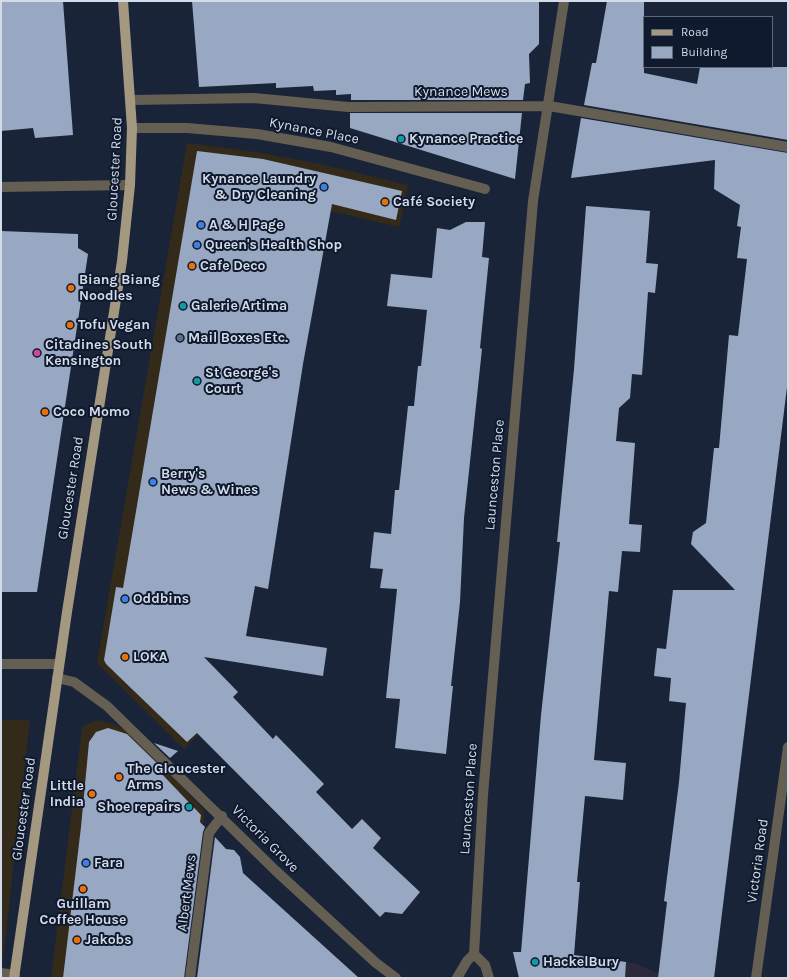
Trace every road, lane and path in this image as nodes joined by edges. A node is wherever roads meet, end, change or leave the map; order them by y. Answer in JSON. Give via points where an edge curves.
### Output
{"nodes":[{"id":1,"x":123,"y":1,"type":"edge"},
{"id":2,"x":564,"y":1,"type":"edge"},
{"id":3,"x":132,"y":100,"type":"junction"},
{"id":4,"x":549,"y":106,"type":"junction"},
{"id":5,"x":132,"y":128,"type":"junction"},
{"id":6,"x":788,"y":147,"type":"edge"},
{"id":7,"x":130,"y":185,"type":"junction"},
{"id":8,"x":1,"y":187,"type":"edge"},
{"id":9,"x":485,"y":189,"type":"dead end"},
{"id":10,"x":1,"y":664,"type":"edge"},
{"id":11,"x":59,"y":664,"type":"junction"},
{"id":12,"x":57,"y":678,"type":"junction"},
{"id":13,"x":788,"y":751,"type":"edge"},
{"id":14,"x":222,"y":816,"type":"junction"},
{"id":15,"x":474,"y":954,"type":"junction"},
{"id":16,"x":1,"y":973,"type":"edge"},
{"id":17,"x":14,"y":976,"type":"edge"},
{"id":18,"x":190,"y":978,"type":"edge"},
{"id":19,"x":396,"y":978,"type":"edge"},
{"id":20,"x":457,"y":978,"type":"edge"},
{"id":21,"x":489,"y":978,"type":"edge"},
{"id":22,"x":756,"y":978,"type":"edge"}],
"edges":[{"from":1,"to":3,"type":"main road","name":"Gloucester Road"},
{"from":2,"to":4,"type":"street","name":"Launceston Place"},
{"from":3,"to":4,"type":"street","name":"Kynance Mews","via":[[254,98],[348,107]]},
{"from":3,"to":5,"type":"main road","name":"Gloucester Road"},
{"from":4,"to":6,"type":"street","name":"Kynance Mews"},
{"from":4,"to":15,"type":"street","name":"Launceston Place","via":[[533,201],[510,458],[483,795]]},
{"from":5,"to":7,"type":"main road","name":"Gloucester Road"},
{"from":5,"to":9,"type":"street","name":"Kynance Place","via":[[187,128],[287,139],[331,147]]},
{"from":7,"to":8,"type":"street"},
{"from":7,"to":11,"type":"main road","name":"Gloucester Road","via":[[122,261]]},
{"from":10,"to":11,"type":"street"},
{"from":11,"to":12,"type":"main road","name":"Gloucester Road"},
{"from":12,"to":14,"type":"street","name":"Victoria Grove","via":[[74,682],[108,706]]},
{"from":12,"to":17,"type":"main road","name":"Gloucester Road"},
{"from":13,"to":22,"type":"street","name":"Victoria Road"},
{"from":14,"to":18,"type":"street","name":"Albert Mews","via":[[209,834]]},
{"from":14,"to":19,"type":"street","name":"Victoria Grove","via":[[276,871],[376,963]]},
{"from":15,"to":20,"type":"street"},
{"from":15,"to":21,"type":"street","via":[[485,965]]},
{"from":16,"to":17,"type":"street"}]}
